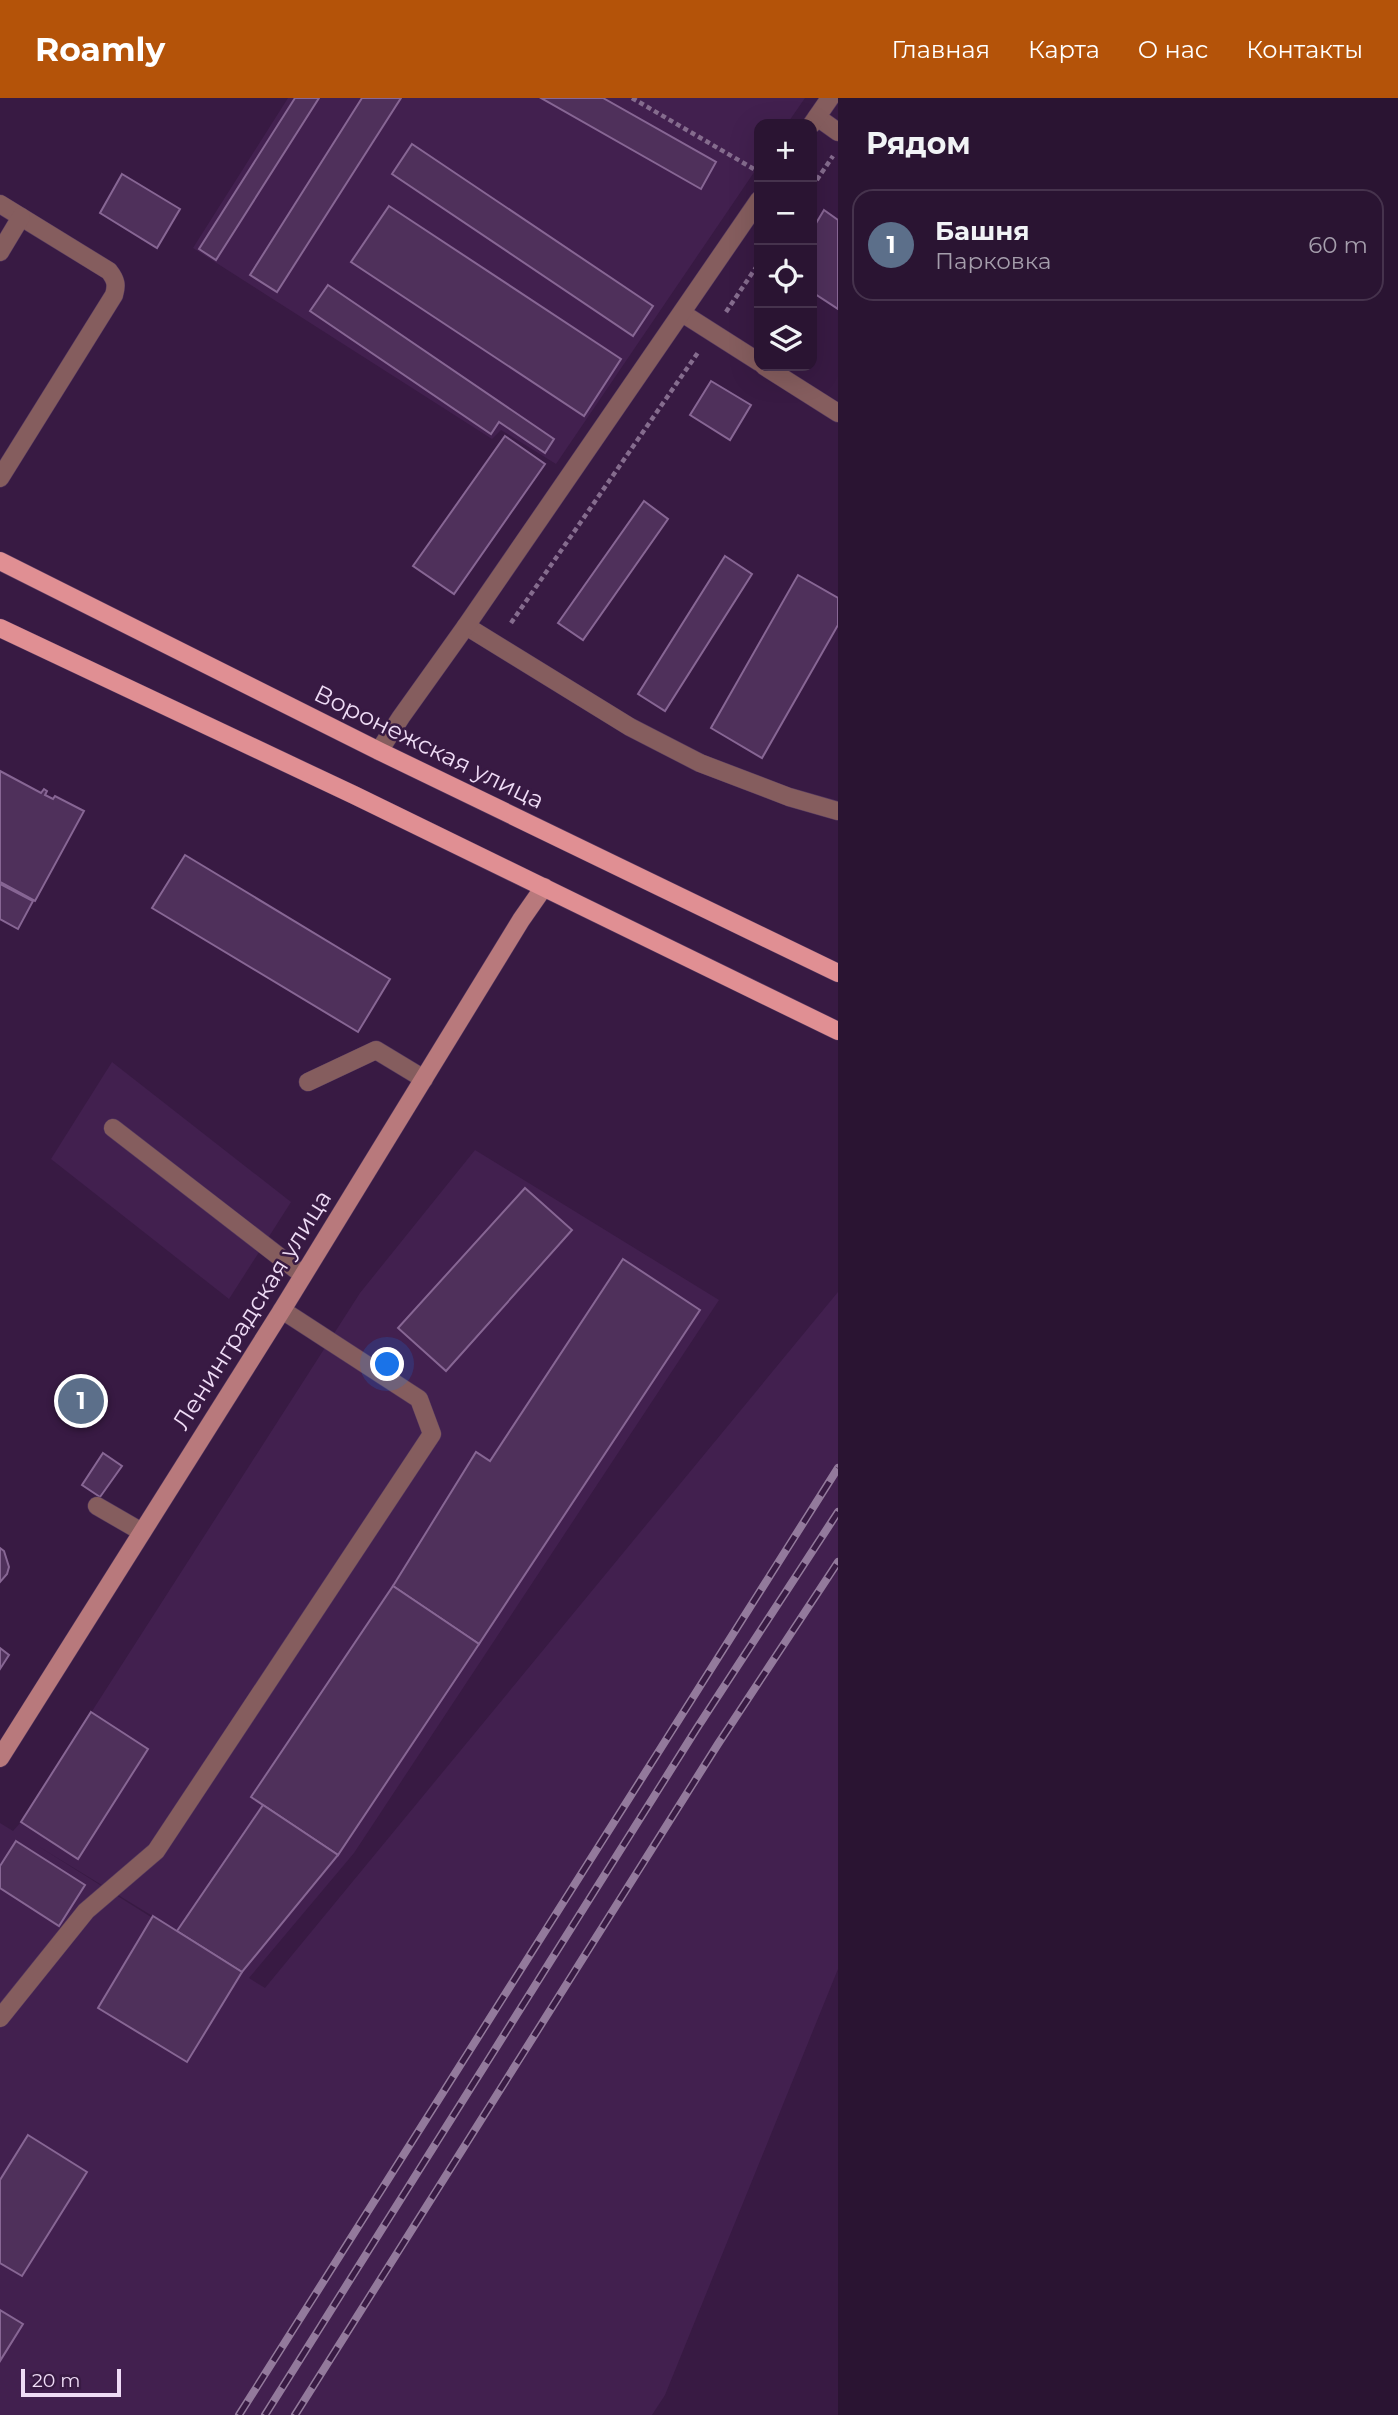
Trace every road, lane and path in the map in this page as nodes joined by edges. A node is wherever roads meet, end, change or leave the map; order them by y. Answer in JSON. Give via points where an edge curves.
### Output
{"nodes":[{"id":1,"x":632,"y":98,"type":"edge"},
{"id":2,"x":830,"y":98,"type":"edge"},
{"id":3,"x":815,"y":119,"type":"edge"},
{"id":4,"x":817,"y":122,"type":"edge"},
{"id":5,"x":838,"y":132,"type":"edge"},
{"id":6,"x":838,"y":149,"type":"edge"},
{"id":7,"x":754,"y":169,"type":"edge"},
{"id":8,"x":815,"y":182,"type":"edge"},
{"id":9,"x":0,"y":204,"type":"edge"},
{"id":10,"x":754,"y":208,"type":"edge"},
{"id":11,"x":21,"y":217,"type":"junction"},
{"id":12,"x":0,"y":252,"type":"edge"},
{"id":13,"x":754,"y":270,"type":"edge"},
{"id":14,"x":682,"y":313,"type":"junction"},
{"id":15,"x":712,"y":332,"type":"junction"},
{"id":16,"x":754,"y":359,"type":"edge"},
{"id":17,"x":773,"y":371,"type":"edge"},
{"id":18,"x":838,"y":413,"type":"edge"},
{"id":19,"x":6,"y":455,"type":"edge"},
{"id":20,"x":0,"y":478,"type":"edge"},
{"id":21,"x":0,"y":561,"type":"edge"},
{"id":22,"x":467,"y":626,"type":"junction"},
{"id":23,"x":0,"y":628,"type":"edge"},
{"id":24,"x":496,"y":644,"type":"junction"},
{"id":25,"x":379,"y":751,"type":"junction"},
{"id":26,"x":838,"y":811,"type":"edge"},
{"id":27,"x":544,"y":887,"type":"junction"},
{"id":28,"x":838,"y":973,"type":"edge"},
{"id":29,"x":838,"y":1031,"type":"edge"},
{"id":30,"x":424,"y":1079,"type":"junction"},
{"id":31,"x":308,"y":1082,"type":"dead end"},
{"id":32,"x":113,"y":1128,"type":"dead end"},
{"id":33,"x":303,"y":1275,"type":"junction"},
{"id":34,"x":282,"y":1310,"type":"junction"},
{"id":35,"x":97,"y":1506,"type":"dead end"},
{"id":36,"x":142,"y":1532,"type":"junction"},
{"id":37,"x":0,"y":1758,"type":"edge"},
{"id":38,"x":0,"y":2018,"type":"edge"}],
"edges":[{"from":1,"to":7,"type":"path"},
{"from":2,"to":3,"type":"lane"},
{"from":4,"to":5,"type":"lane"},
{"from":6,"to":8,"type":"path"},
{"from":9,"to":11,"type":"lane"},
{"from":10,"to":14,"type":"lane"},
{"from":11,"to":12,"type":"lane"},
{"from":11,"to":19,"type":"lane","via":[[109,271],[117,286]]},
{"from":13,"to":15,"type":"path"},
{"from":14,"to":15,"type":"lane"},
{"from":14,"to":22,"type":"lane"},
{"from":15,"to":16,"type":"lane"},
{"from":15,"to":24,"type":"path"},
{"from":17,"to":18,"type":"lane"},
{"from":19,"to":20,"type":"lane"},
{"from":21,"to":25,"type":"main road","name":"Воронежская улица"},
{"from":22,"to":24,"type":"lane"},
{"from":22,"to":25,"type":"lane"},
{"from":23,"to":27,"type":"main road"},
{"from":24,"to":26,"type":"lane","via":[[699,764]]},
{"from":25,"to":28,"type":"main road","name":"Воронежская улица"},
{"from":27,"to":29,"type":"main road"},
{"from":27,"to":30,"type":"street","name":"Ленинградская улица"},
{"from":30,"to":31,"type":"lane","via":[[376,1050]]},
{"from":30,"to":33,"type":"street","name":"Ленинградская улица"},
{"from":32,"to":33,"type":"lane"},
{"from":33,"to":34,"type":"street","name":"Ленинградская улица"},
{"from":34,"to":36,"type":"street","name":"Ленинградская улица"},
{"from":34,"to":38,"type":"lane","via":[[419,1399],[432,1434],[156,1851],[86,1911]]},
{"from":35,"to":36,"type":"lane"},
{"from":36,"to":37,"type":"street","name":"Ленинградская улица"}]}
